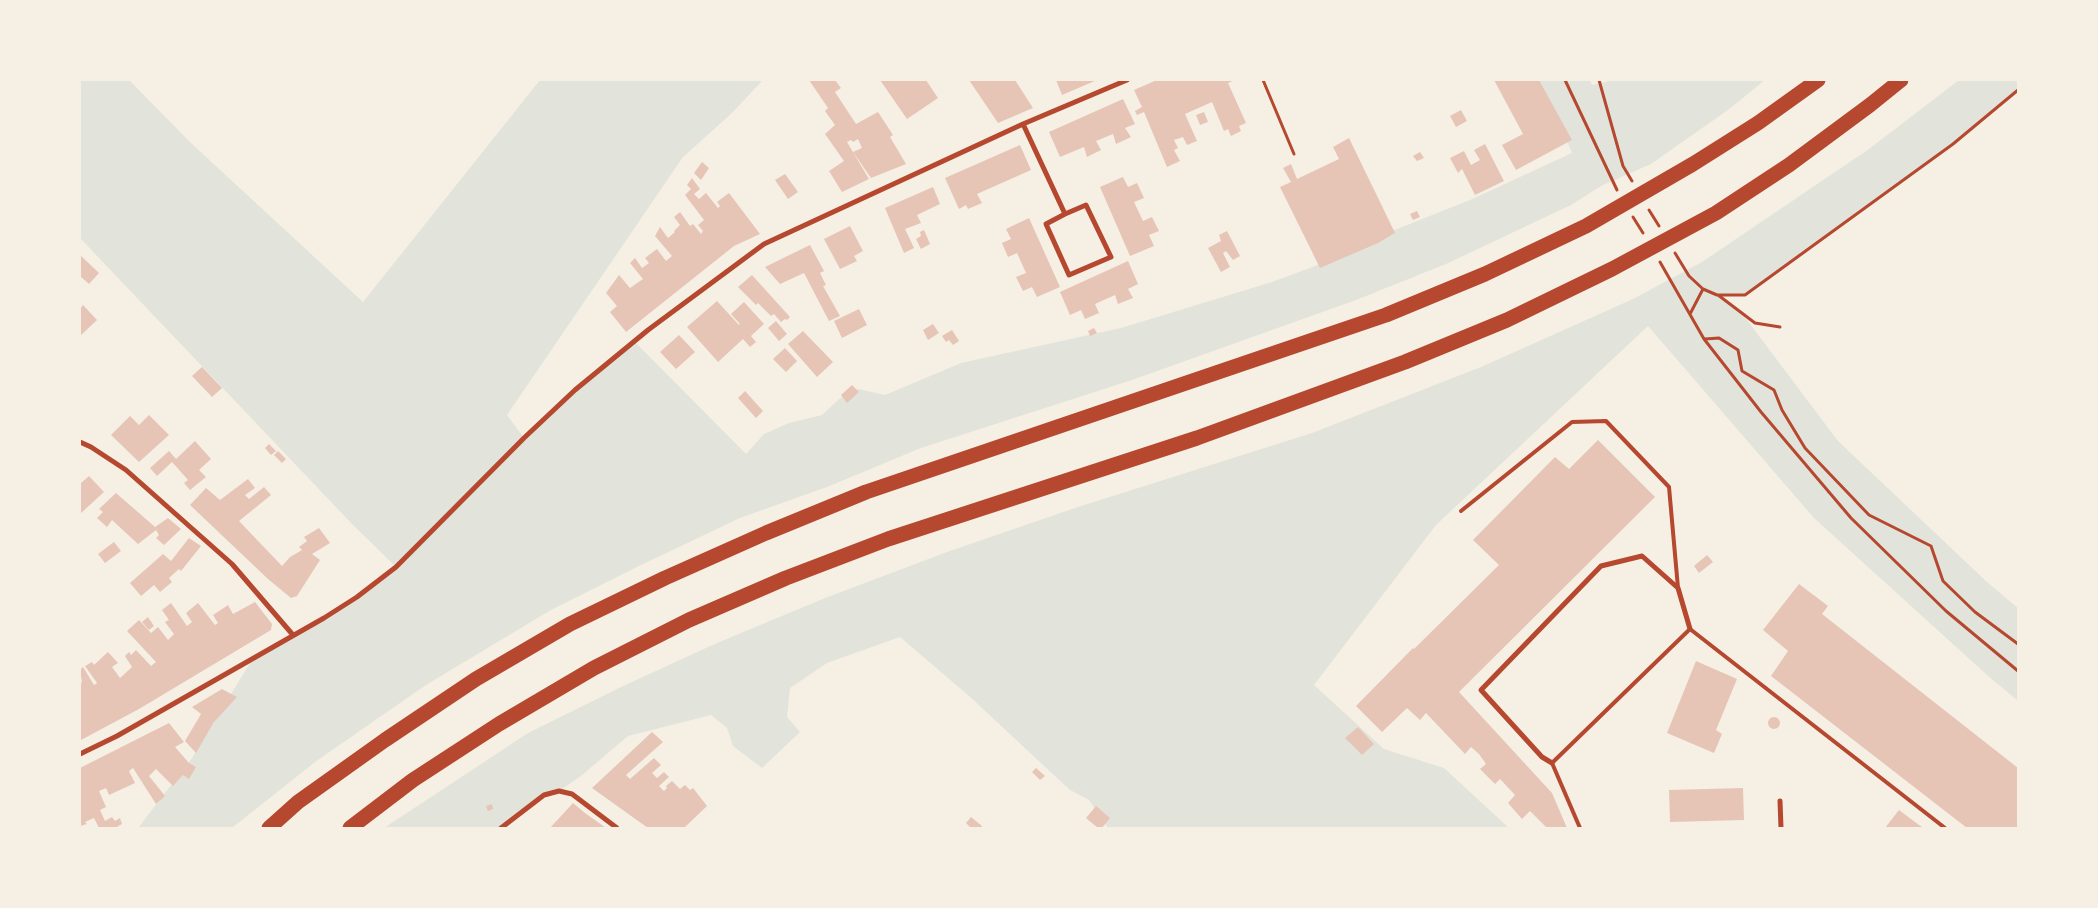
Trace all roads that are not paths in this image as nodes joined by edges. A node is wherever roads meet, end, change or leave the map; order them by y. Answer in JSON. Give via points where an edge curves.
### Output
{"nodes":[{"id":1,"x":1127,"y":80,"type":"edge"},
{"id":2,"x":1818,"y":80,"type":"edge"},
{"id":3,"x":1901,"y":80,"type":"edge"},
{"id":4,"x":1023,"y":124,"type":"junction"},
{"id":5,"x":1066,"y":214,"type":"junction"},
{"id":6,"x":80,"y":442,"type":"edge"},
{"id":7,"x":1461,"y":511,"type":"dead end"},
{"id":8,"x":1678,"y":588,"type":"junction"},
{"id":9,"x":1690,"y":629,"type":"junction"},
{"id":10,"x":293,"y":636,"type":"junction"},
{"id":11,"x":80,"y":754,"type":"edge"},
{"id":12,"x":1552,"y":763,"type":"junction"},
{"id":13,"x":1780,"y":801,"type":"dead end"},
{"id":14,"x":269,"y":828,"type":"edge"},
{"id":15,"x":350,"y":828,"type":"edge"},
{"id":16,"x":501,"y":828,"type":"edge"},
{"id":17,"x":617,"y":828,"type":"edge"},
{"id":18,"x":1580,"y":828,"type":"edge"},
{"id":19,"x":1781,"y":828,"type":"edge"},
{"id":20,"x":1945,"y":828,"type":"edge"}],
"edges":[{"from":1,"to":4,"type":"street"},
{"from":2,"to":14,"type":"highway","via":[[1693,164],[1586,226],[1485,274],[1386,315],[866,492],[665,578],[570,624],[476,679],[384,740],[298,802]]},
{"from":3,"to":15,"type":"highway","via":[[1789,164],[1716,213],[1507,320],[1406,362],[1197,438],[888,539],[689,620],[594,668],[499,724],[413,780]]},
{"from":4,"to":5,"type":"street"},
{"from":4,"to":10,"type":"street","via":[[764,244],[648,330],[575,390],[396,567],[358,597]]},
{"from":5,"to":5,"type":"street","via":[[1046,224],[1069,275],[1111,258],[1086,205]]},
{"from":6,"to":10,"type":"street","via":[[126,470],[232,564]]},
{"from":7,"to":8,"type":"lane","via":[[1572,422],[1606,421],[1669,488]]},
{"from":8,"to":9,"type":"street"},
{"from":8,"to":12,"type":"street","via":[[1642,556],[1601,566],[1481,690],[1542,758]]},
{"from":9,"to":12,"type":"lane"},
{"from":9,"to":20,"type":"lane"},
{"from":10,"to":11,"type":"street"},
{"from":12,"to":18,"type":"lane"},
{"from":13,"to":19,"type":"street"},
{"from":16,"to":17,"type":"street","via":[[544,795],[559,791],[572,794]]}]}
